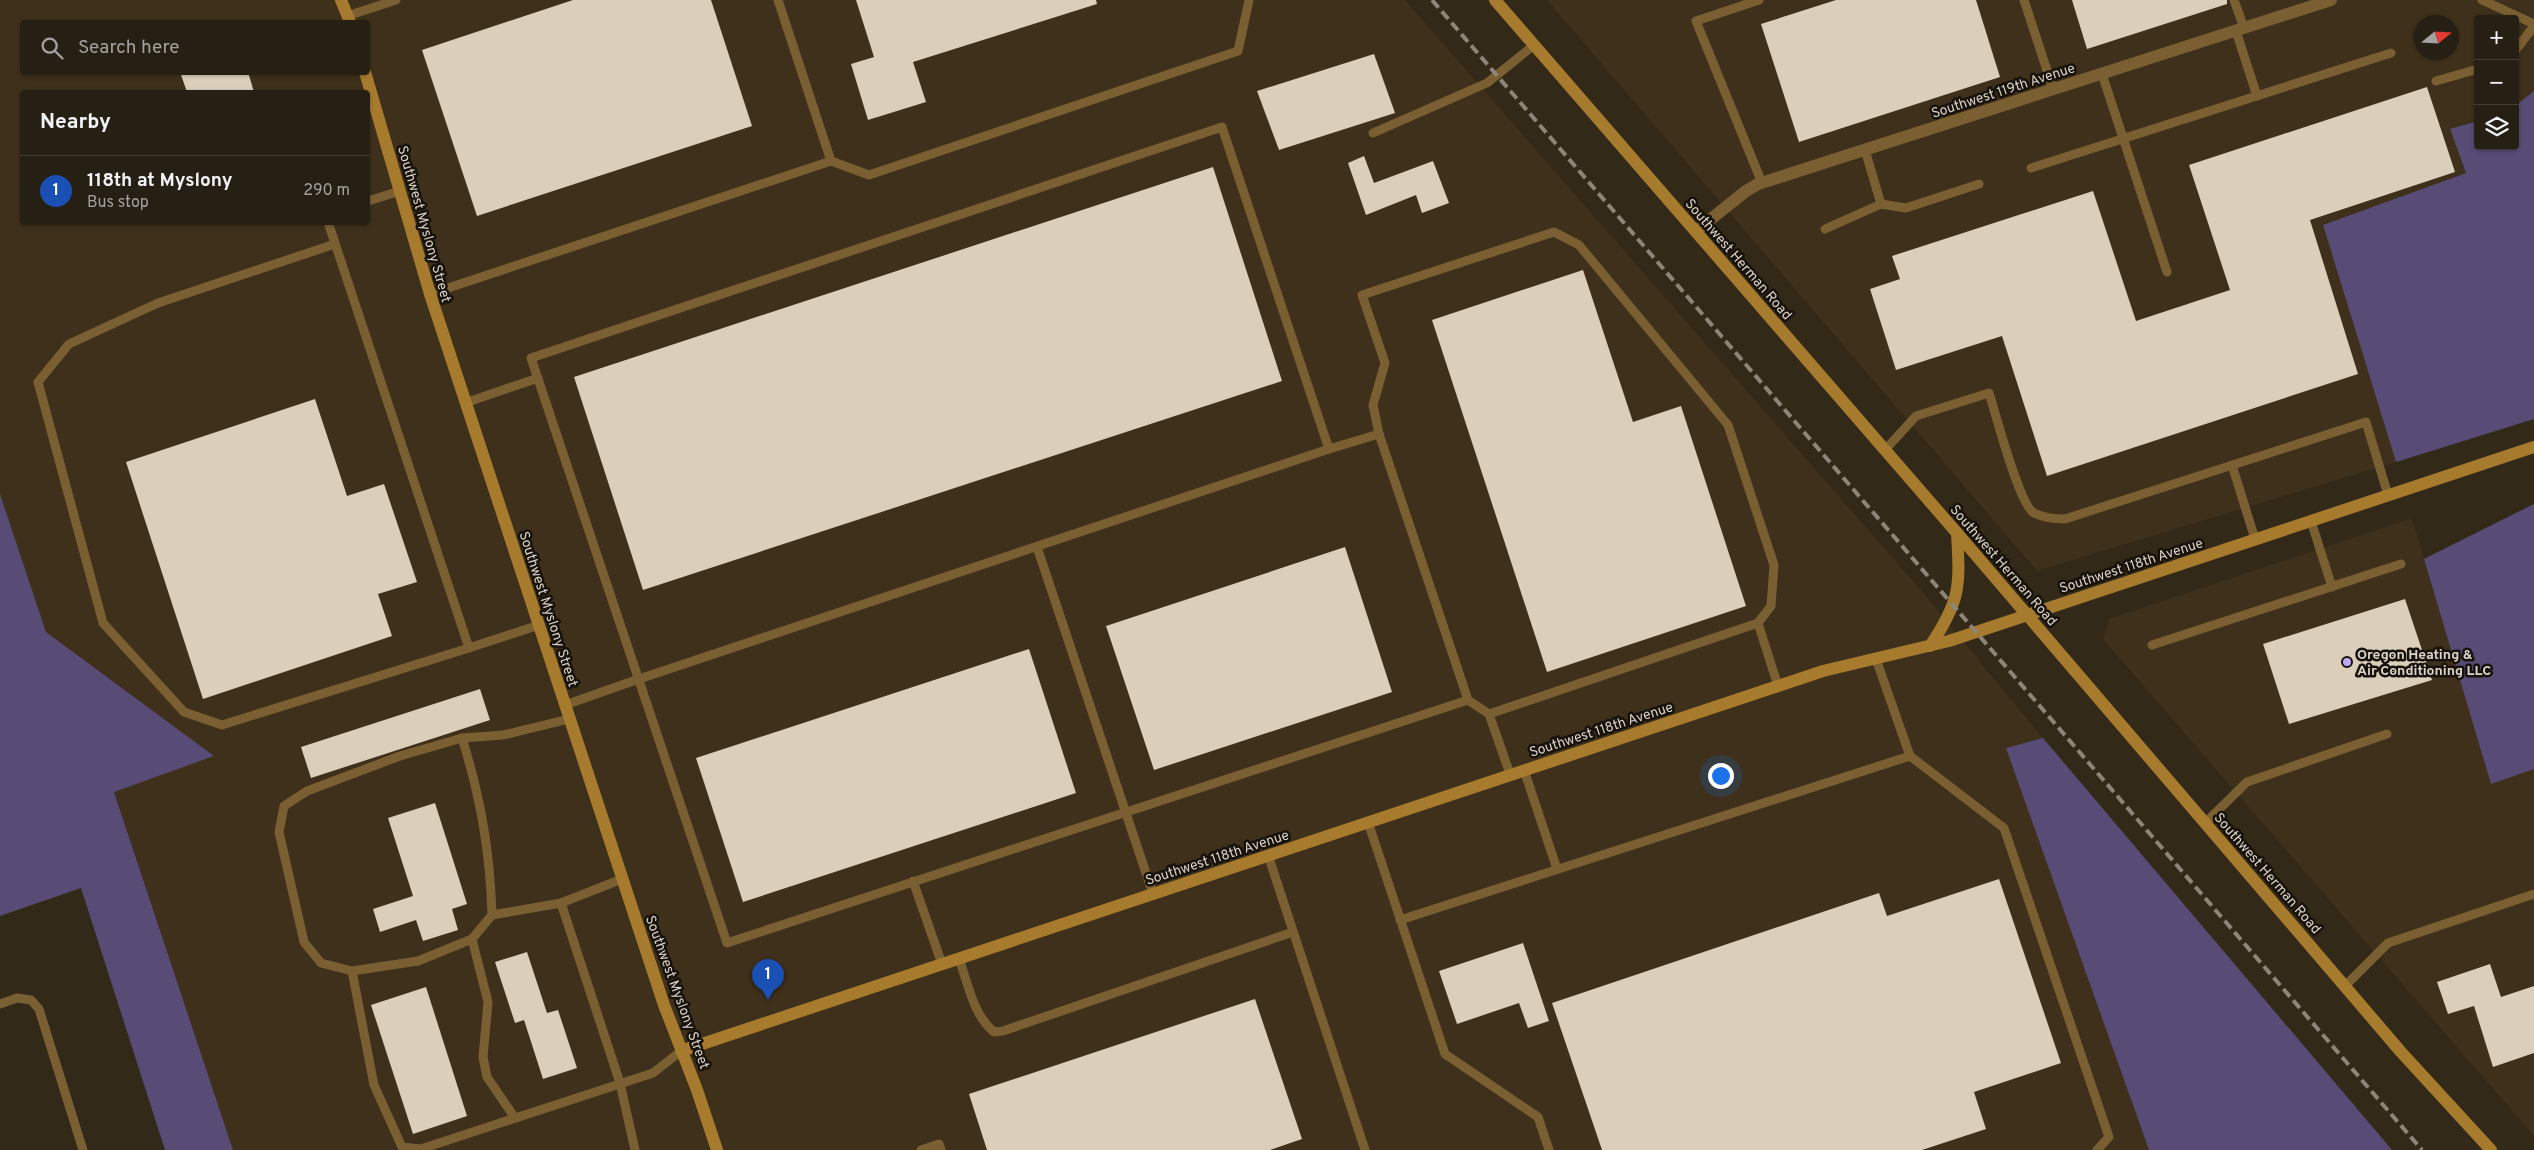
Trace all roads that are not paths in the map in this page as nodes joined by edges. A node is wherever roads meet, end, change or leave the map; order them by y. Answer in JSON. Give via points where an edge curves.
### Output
{"nodes":[{"id":1,"x":341,"y":0,"type":"edge"},
{"id":2,"x":396,"y":0,"type":"edge"},
{"id":3,"x":778,"y":0,"type":"edge"},
{"id":4,"x":1249,"y":0,"type":"edge"},
{"id":5,"x":1496,"y":0,"type":"edge"},
{"id":6,"x":1759,"y":0,"type":"edge"},
{"id":7,"x":2024,"y":0,"type":"edge"},
{"id":8,"x":2234,"y":0,"type":"edge"},
{"id":9,"x":2331,"y":0,"type":"edge"},
{"id":10,"x":2482,"y":0,"type":"edge"},
{"id":11,"x":349,"y":19,"type":"edge"},
{"id":12,"x":2534,"y":25,"type":"edge"},
{"id":13,"x":2240,"y":29,"type":"junction"},
{"id":14,"x":1534,"y":45,"type":"junction"},
{"id":15,"x":2519,"y":46,"type":"edge"},
{"id":16,"x":2391,"y":53,"type":"dead end"},
{"id":17,"x":2474,"y":70,"type":"edge"},
{"id":18,"x":2102,"y":74,"type":"junction"},
{"id":19,"x":367,"y":75,"type":"edge"},
{"id":20,"x":2436,"y":81,"type":"dead end"},
{"id":21,"x":2054,"y":89,"type":"junction"},
{"id":22,"x":2257,"y":96,"type":"junction"},
{"id":23,"x":1373,"y":133,"type":"dead end"},
{"id":24,"x":2123,"y":138,"type":"junction"},
{"id":25,"x":1865,"y":150,"type":"junction"},
{"id":26,"x":831,"y":161,"type":"junction"},
{"id":27,"x":2031,"y":168,"type":"dead end"},
{"id":28,"x":1762,"y":183,"type":"junction"},
{"id":29,"x":1979,"y":184,"type":"dead end"},
{"id":30,"x":400,"y":190,"type":"junction"},
{"id":31,"x":370,"y":200,"type":"edge"},
{"id":32,"x":1880,"y":204,"type":"junction"},
{"id":33,"x":329,"y":225,"type":"edge"},
{"id":34,"x":1825,"y":229,"type":"dead end"},
{"id":35,"x":1696,"y":231,"type":"junction"},
{"id":36,"x":335,"y":244,"type":"junction"},
{"id":37,"x":2167,"y":272,"type":"dead end"},
{"id":38,"x":430,"y":294,"type":"junction"},
{"id":39,"x":538,"y":378,"type":"junction"},
{"id":40,"x":465,"y":402,"type":"junction"},
{"id":41,"x":1379,"y":434,"type":"junction"},
{"id":42,"x":2534,"y":447,"type":"edge"},
{"id":43,"x":1330,"y":449,"type":"junction"},
{"id":44,"x":1885,"y":450,"type":"junction"},
{"id":45,"x":2232,"y":465,"type":"junction"},
{"id":46,"x":2388,"y":495,"type":"junction"},
{"id":47,"x":2311,"y":521,"type":"junction"},
{"id":48,"x":1957,"y":533,"type":"junction"},
{"id":49,"x":2255,"y":540,"type":"junction"},
{"id":50,"x":1038,"y":546,"type":"junction"},
{"id":51,"x":2401,"y":564,"type":"dead end"},
{"id":52,"x":2332,"y":586,"type":"junction"},
{"id":53,"x":2025,"y":615,"type":"junction"},
{"id":54,"x":1758,"y":623,"type":"junction"},
{"id":55,"x":539,"y":625,"type":"junction"},
{"id":56,"x":2152,"y":645,"type":"dead end"},
{"id":57,"x":1930,"y":646,"type":"junction"},
{"id":58,"x":469,"y":648,"type":"junction"},
{"id":59,"x":1876,"y":659,"type":"junction"},
{"id":60,"x":639,"y":680,"type":"junction"},
{"id":61,"x":1778,"y":686,"type":"junction"},
{"id":62,"x":1468,"y":700,"type":"junction"},
{"id":63,"x":565,"y":704,"type":"junction"},
{"id":64,"x":1489,"y":714,"type":"junction"},
{"id":65,"x":569,"y":719,"type":"junction"},
{"id":66,"x":2386,"y":734,"type":"dead end"},
{"id":67,"x":462,"y":738,"type":"junction"},
{"id":68,"x":1910,"y":756,"type":"junction"},
{"id":69,"x":1524,"y":770,"type":"junction"},
{"id":70,"x":1510,"y":774,"type":"junction"},
{"id":71,"x":1126,"y":811,"type":"junction"},
{"id":72,"x":1368,"y":822,"type":"junction"},
{"id":73,"x":2205,"y":823,"type":"junction"},
{"id":74,"x":1268,"y":856,"type":"junction"},
{"id":75,"x":1557,"y":870,"type":"junction"},
{"id":76,"x":622,"y":879,"type":"junction"},
{"id":77,"x":913,"y":881,"type":"junction"},
{"id":78,"x":1153,"y":894,"type":"junction"},
{"id":79,"x":2534,"y":894,"type":"edge"},
{"id":80,"x":561,"y":903,"type":"junction"},
{"id":81,"x":492,"y":915,"type":"junction"},
{"id":82,"x":1400,"y":920,"type":"junction"},
{"id":83,"x":1293,"y":932,"type":"junction"},
{"id":84,"x":472,"y":940,"type":"junction"},
{"id":85,"x":959,"y":958,"type":"junction"},
{"id":86,"x":942,"y":964,"type":"junction"},
{"id":87,"x":352,"y":971,"type":"junction"},
{"id":88,"x":2345,"y":986,"type":"junction"},
{"id":89,"x":0,"y":1004,"type":"edge"},
{"id":90,"x":681,"y":1051,"type":"junction"},
{"id":91,"x":620,"y":1083,"type":"junction"},
{"id":92,"x":515,"y":1118,"type":"junction"},
{"id":93,"x":83,"y":1150,"type":"edge"},
{"id":94,"x":635,"y":1150,"type":"edge"},
{"id":95,"x":718,"y":1150,"type":"edge"},
{"id":96,"x":921,"y":1150,"type":"edge"},
{"id":97,"x":941,"y":1150,"type":"edge"},
{"id":98,"x":1365,"y":1150,"type":"edge"},
{"id":99,"x":1549,"y":1150,"type":"edge"},
{"id":100,"x":2096,"y":1150,"type":"edge"},
{"id":101,"x":2491,"y":1150,"type":"edge"}],
"edges":[{"from":1,"to":11,"type":"street"},
{"from":2,"to":11,"type":"lane"},
{"from":3,"to":26,"type":"lane"},
{"from":4,"to":26,"type":"lane","via":[[1238,50],[869,175]]},
{"from":5,"to":14,"type":"street","name":"Southwest Herman Road"},
{"from":6,"to":28,"type":"lane","via":[[1696,21]]},
{"from":7,"to":21,"type":"lane"},
{"from":8,"to":13,"type":"lane"},
{"from":9,"to":13,"type":"street","name":"Southwest 119th Avenue"},
{"from":10,"to":12,"type":"lane"},
{"from":12,"to":15,"type":"lane"},
{"from":13,"to":18,"type":"street","name":"Southwest 119th Avenue"},
{"from":13,"to":22,"type":"lane"},
{"from":14,"to":23,"type":"lane","via":[[1486,83]]},
{"from":14,"to":35,"type":"street","name":"Southwest Herman Road"},
{"from":16,"to":22,"type":"lane"},
{"from":17,"to":20,"type":"lane"},
{"from":18,"to":21,"type":"street","name":"Southwest 119th Avenue"},
{"from":18,"to":24,"type":"lane"},
{"from":19,"to":30,"type":"street","name":"Southwest Myslony Street"},
{"from":21,"to":25,"type":"street","name":"Southwest 119th Avenue"},
{"from":22,"to":24,"type":"lane"},
{"from":24,"to":27,"type":"lane"},
{"from":24,"to":37,"type":"lane"},
{"from":25,"to":28,"type":"street","name":"Southwest 119th Avenue"},
{"from":25,"to":32,"type":"lane"},
{"from":26,"to":38,"type":"lane"},
{"from":28,"to":35,"type":"street","name":"Southwest 119th Avenue","via":[[1746,191]]},
{"from":29,"to":32,"type":"lane","via":[[1906,208]]},
{"from":30,"to":31,"type":"lane"},
{"from":30,"to":38,"type":"street","name":"Southwest Myslony Street"},
{"from":32,"to":34,"type":"lane"},
{"from":33,"to":36,"type":"lane"},
{"from":35,"to":44,"type":"street","name":"Southwest Herman Road"},
{"from":36,"to":58,"type":"lane"},
{"from":36,"to":58,"type":"lane","via":[[158,303],[69,344],[38,382],[103,622],[184,712],[222,724]]},
{"from":38,"to":40,"type":"street","name":"Southwest Myslony Street"},
{"from":39,"to":40,"type":"lane"},
{"from":39,"to":43,"type":"lane","via":[[531,358],[1222,127]]},
{"from":39,"to":60,"type":"lane"},
{"from":40,"to":55,"type":"street","name":"Southwest Myslony Street"},
{"from":41,"to":43,"type":"lane"},
{"from":41,"to":54,"type":"lane","via":[[1373,405],[1385,363],[1362,295],[1554,232],[1578,245],[1728,425],[1774,565],[1771,606]]},
{"from":41,"to":62,"type":"lane"},
{"from":42,"to":46,"type":"street","name":"Southwest 118th Avenue"},
{"from":43,"to":50,"type":"lane"},
{"from":44,"to":45,"type":"lane","via":[[1916,416],[1990,393],[2021,495],[2033,513],[2051,519],[2065,518]]},
{"from":44,"to":48,"type":"street","name":"Southwest Herman Road"},
{"from":45,"to":46,"type":"lane","via":[[2366,422]]},
{"from":45,"to":49,"type":"lane"},
{"from":46,"to":47,"type":"street","name":"Southwest 118th Avenue"},
{"from":47,"to":49,"type":"street","name":"Southwest 118th Avenue"},
{"from":47,"to":52,"type":"lane"},
{"from":48,"to":53,"type":"street","name":"Southwest Herman Road"},
{"from":48,"to":57,"type":"street","via":[[1959,573],[1954,606]]},
{"from":49,"to":53,"type":"street","name":"Southwest 118th Avenue"},
{"from":50,"to":60,"type":"lane"},
{"from":50,"to":71,"type":"lane"},
{"from":51,"to":52,"type":"lane"},
{"from":52,"to":56,"type":"lane"},
{"from":53,"to":57,"type":"street","name":"Southwest 118th Avenue"},
{"from":53,"to":73,"type":"street","name":"Southwest Herman Road"},
{"from":54,"to":61,"type":"lane"},
{"from":54,"to":64,"type":"lane"},
{"from":55,"to":58,"type":"lane"},
{"from":55,"to":63,"type":"street","name":"Southwest Myslony Street"},
{"from":57,"to":59,"type":"street","name":"Southwest 118th Avenue"},
{"from":59,"to":61,"type":"street","name":"Southwest 118th Avenue","via":[[1823,671]]},
{"from":59,"to":68,"type":"lane"},
{"from":60,"to":63,"type":"lane"},
{"from":60,"to":77,"type":"lane","via":[[726,943]]},
{"from":61,"to":69,"type":"street","name":"Southwest 118th Avenue"},
{"from":62,"to":64,"type":"lane"},
{"from":62,"to":71,"type":"lane"},
{"from":63,"to":65,"type":"street","name":"Southwest Myslony Street"},
{"from":64,"to":70,"type":"lane"},
{"from":65,"to":67,"type":"lane","via":[[503,735]]},
{"from":65,"to":76,"type":"street","name":"Southwest Myslony Street"},
{"from":66,"to":73,"type":"lane","via":[[2247,782]]},
{"from":67,"to":81,"type":"lane","via":[[478,790],[491,868]]},
{"from":67,"to":87,"type":"lane","via":[[400,756],[307,790],[284,806],[279,832],[304,942],[321,963]]},
{"from":68,"to":75,"type":"lane"},
{"from":68,"to":100,"type":"lane","via":[[2004,828],[2109,1137]]},
{"from":69,"to":70,"type":"street","name":"Southwest 118th Avenue"},
{"from":69,"to":75,"type":"lane"},
{"from":70,"to":72,"type":"street","name":"Southwest 118th Avenue"},
{"from":71,"to":77,"type":"lane"},
{"from":71,"to":78,"type":"lane"},
{"from":72,"to":74,"type":"street","name":"Southwest 118th Avenue"},
{"from":72,"to":82,"type":"lane"},
{"from":73,"to":88,"type":"street","name":"Southwest Herman Road"},
{"from":74,"to":78,"type":"street","name":"Southwest 118th Avenue"},
{"from":74,"to":83,"type":"lane"},
{"from":75,"to":82,"type":"lane"},
{"from":76,"to":80,"type":"lane"},
{"from":76,"to":90,"type":"street","name":"Southwest Myslony Street"},
{"from":77,"to":86,"type":"lane"},
{"from":78,"to":85,"type":"street","name":"Southwest 118th Avenue"},
{"from":79,"to":88,"type":"lane","via":[[2388,943]]},
{"from":80,"to":81,"type":"lane"},
{"from":80,"to":91,"type":"lane"},
{"from":81,"to":84,"type":"lane"},
{"from":82,"to":99,"type":"lane","via":[[1445,1054],[1538,1117]]},
{"from":83,"to":85,"type":"lane","via":[[994,1032],[984,1024],[976,1008]]},
{"from":83,"to":98,"type":"lane"},
{"from":84,"to":87,"type":"lane","via":[[418,961]]},
{"from":84,"to":92,"type":"lane","via":[[488,1002],[483,1057],[488,1077]]},
{"from":85,"to":86,"type":"street","name":"Southwest 118th Avenue"},
{"from":86,"to":90,"type":"street","name":"Southwest 118th Avenue"},
{"from":87,"to":92,"type":"lane","via":[[374,1085],[402,1146],[420,1149]]},
{"from":88,"to":101,"type":"street","name":"Southwest Herman Road"},
{"from":89,"to":93,"type":"lane","via":[[17,998],[31,1000],[39,1009]]},
{"from":90,"to":91,"type":"lane","via":[[653,1073]]},
{"from":90,"to":95,"type":"street","name":"Southwest Myslony Street"},
{"from":91,"to":92,"type":"lane"},
{"from":91,"to":94,"type":"lane"},
{"from":96,"to":97,"type":"lane","via":[[939,1144]]}]}
